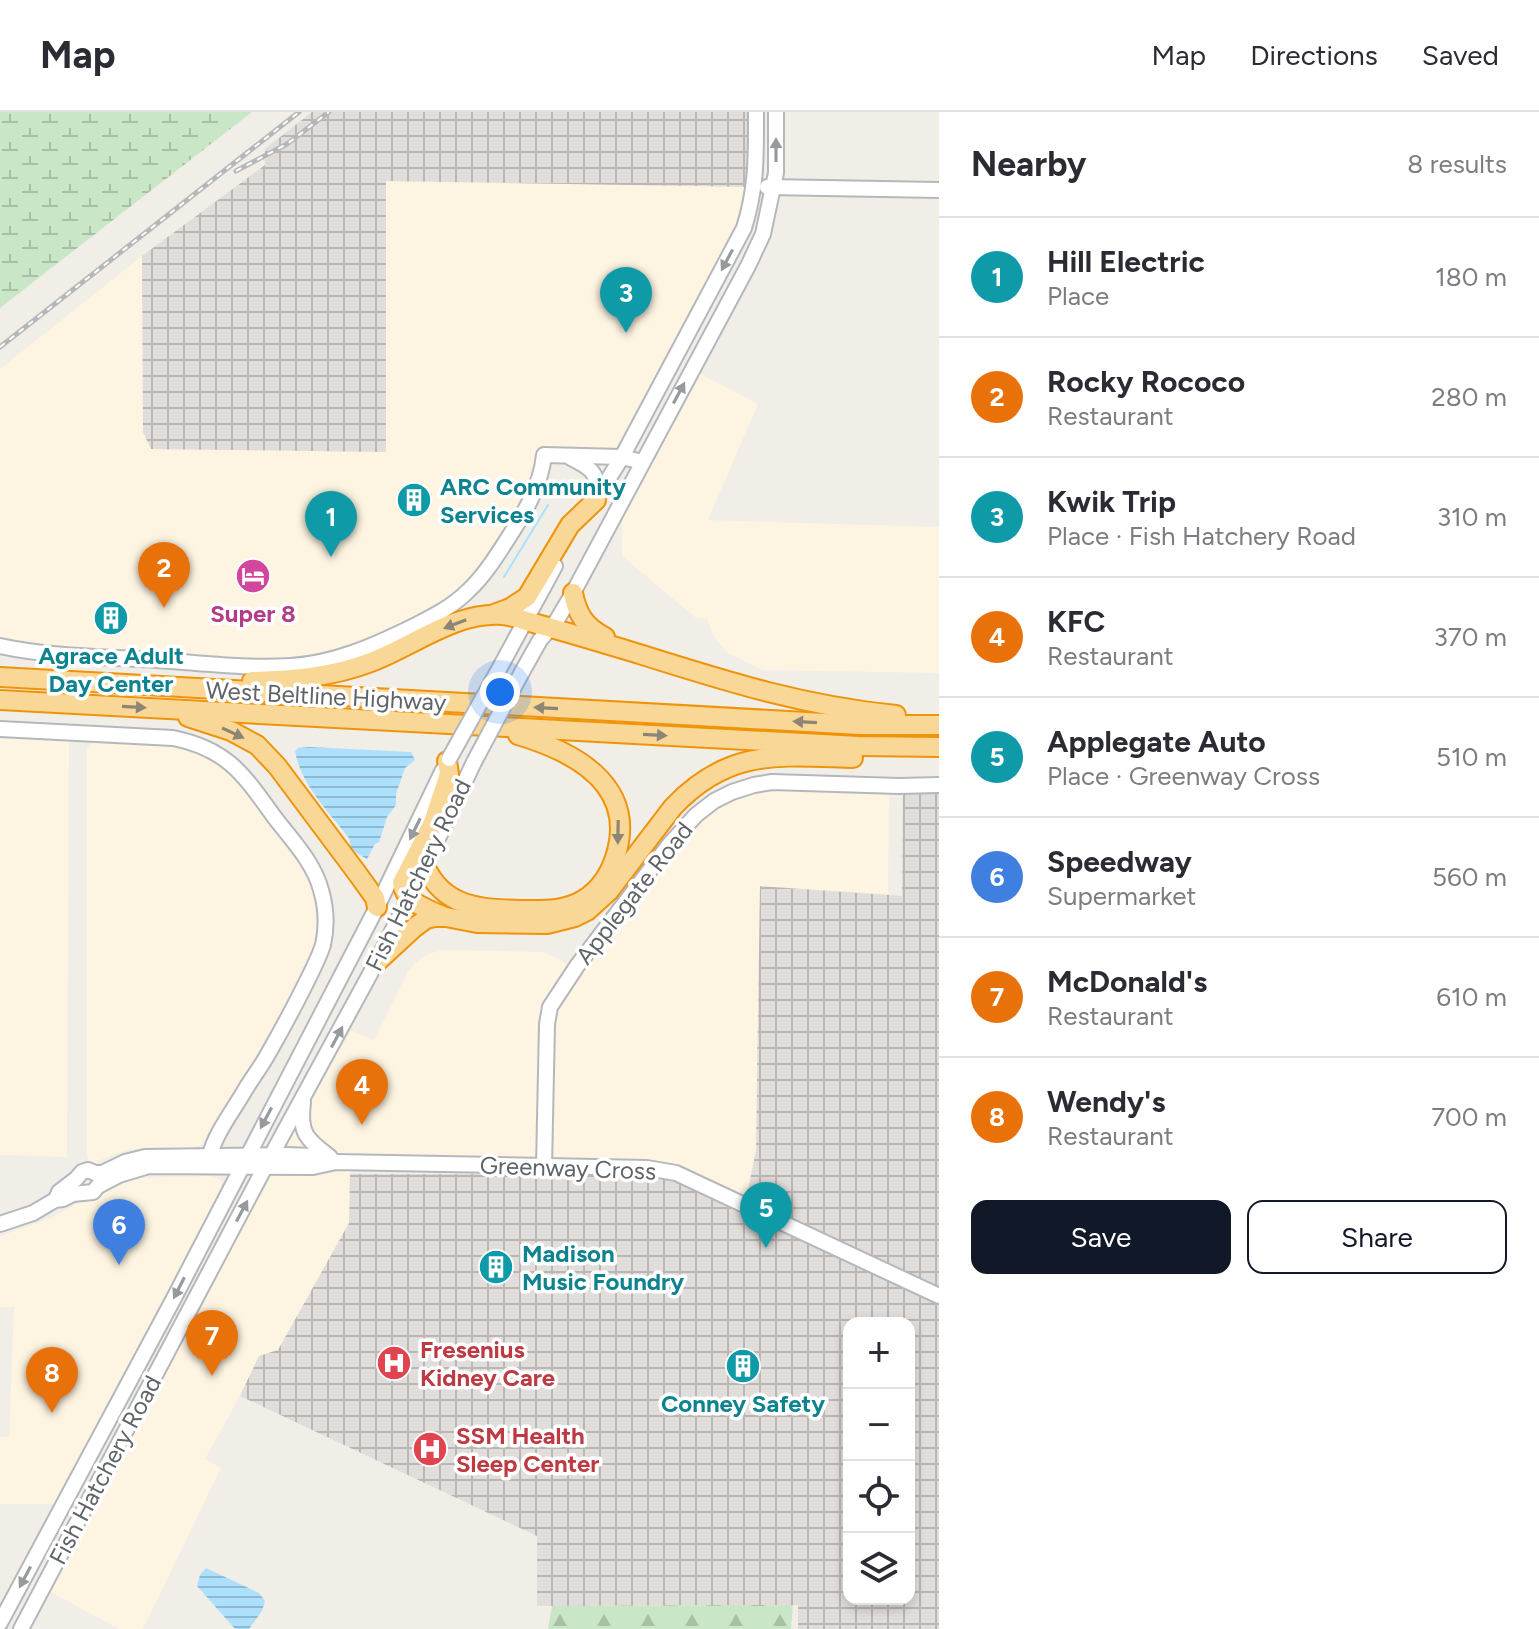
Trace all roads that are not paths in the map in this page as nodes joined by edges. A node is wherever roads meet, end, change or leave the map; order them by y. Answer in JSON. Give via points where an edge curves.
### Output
{"nodes":[{"id":1,"x":756,"y":112,"type":"edge"},
{"id":2,"x":776,"y":112,"type":"edge"},
{"id":3,"x":754,"y":187,"type":"junction"},
{"id":4,"x":773,"y":187,"type":"junction"},
{"id":5,"x":939,"y":190,"type":"edge"},
{"id":6,"x":567,"y":456,"type":"junction"},
{"id":7,"x":622,"y":457,"type":"junction"},
{"id":8,"x":642,"y":462,"type":"junction"},
{"id":9,"x":598,"y":497,"type":"junction"},
{"id":10,"x":573,"y":593,"type":"junction"},
{"id":11,"x":484,"y":615,"type":"junction"},
{"id":12,"x":526,"y":621,"type":"junction"},
{"id":13,"x":551,"y":627,"type":"junction"},
{"id":14,"x":0,"y":646,"type":"edge"},
{"id":15,"x":678,"y":666,"type":"junction"},
{"id":16,"x":0,"y":677,"type":"edge"},
{"id":17,"x":150,"y":686,"type":"junction"},
{"id":18,"x":0,"y":700,"type":"edge"},
{"id":19,"x":163,"y":708,"type":"junction"},
{"id":20,"x":939,"y":718,"type":"edge"},
{"id":21,"x":939,"y":725,"type":"edge"},
{"id":22,"x":493,"y":728,"type":"junction"},
{"id":23,"x":0,"y":729,"type":"edge"},
{"id":24,"x":939,"y":747,"type":"edge"},
{"id":25,"x":939,"y":757,"type":"edge"},
{"id":26,"x":448,"y":760,"type":"junction"},
{"id":27,"x":939,"y":785,"type":"edge"},
{"id":28,"x":425,"y":866,"type":"junction"},
{"id":29,"x":409,"y":899,"type":"junction"},
{"id":30,"x":377,"y":907,"type":"junction"},
{"id":31,"x":446,"y":917,"type":"junction"},
{"id":32,"x":376,"y":963,"type":"junction"},
{"id":33,"x":306,"y":1093,"type":"junction"},
{"id":34,"x":210,"y":1155,"type":"junction"},
{"id":35,"x":244,"y":1161,"type":"junction"},
{"id":36,"x":269,"y":1161,"type":"junction"},
{"id":37,"x":336,"y":1162,"type":"junction"},
{"id":38,"x":544,"y":1167,"type":"junction"},
{"id":39,"x":93,"y":1184,"type":"junction"},
{"id":40,"x":55,"y":1200,"type":"junction"},
{"id":41,"x":0,"y":1224,"type":"edge"},
{"id":42,"x":939,"y":1296,"type":"edge"},
{"id":43,"x":165,"y":1314,"type":"junction"},
{"id":44,"x":170,"y":1346,"type":"junction"},
{"id":45,"x":147,"y":1348,"type":"junction"},
{"id":46,"x":153,"y":1379,"type":"junction"},
{"id":47,"x":0,"y":1623,"type":"edge"},
{"id":48,"x":21,"y":1629,"type":"edge"}],
"edges":[{"from":1,"to":3,"type":"main road","name":"Fish Hatchery Road"},
{"from":4,"to":2,"type":"main road","name":"Fish Hatchery Road","one_way":true},
{"from":3,"to":4,"type":"main road"},
{"from":3,"to":7,"type":"main road","name":"Fish Hatchery Road","one_way":true,"via":[[744,228]]},
{"from":4,"to":5,"type":"main road"},
{"from":8,"to":4,"type":"main road","name":"Fish Hatchery Road","one_way":true,"via":[[748,266],[763,234]]},
{"from":6,"to":7,"type":"main road"},
{"from":6,"to":9,"type":"main road","via":[[594,472]]},
{"from":6,"to":14,"type":"main road","via":[[544,455],[531,499],[481,579],[454,604],[357,652],[322,662],[259,666]]},
{"from":7,"to":8,"type":"main road"},
{"from":7,"to":9,"type":"main road","name":"Fish Hatchery Road"},
{"from":8,"to":10,"type":"main road","name":"Fish Hatchery Road"},
{"from":9,"to":11,"type":"highway","via":[[570,525],[527,597]]},
{"from":9,"to":12,"type":"main road","name":"Fish Hatchery Road"},
{"from":10,"to":13,"type":"main road","name":"Fish Hatchery Road"},
{"from":10,"to":15,"type":"highway","via":[[580,617],[593,631]]},
{"from":11,"to":12,"type":"highway"},
{"from":11,"to":17,"type":"highway","one_way":true,"via":[[330,675]]},
{"from":12,"to":13,"type":"highway"},
{"from":12,"to":26,"type":"main road","name":"Fish Hatchery Road","bridge":true},
{"from":13,"to":15,"type":"highway"},
{"from":13,"to":28,"type":"main road","name":"Fish Hatchery Road","bridge":true,"via":[[474,762]]},
{"from":15,"to":20,"type":"highway","via":[[822,706]]},
{"from":16,"to":17,"type":"highway","name":"West Beltline Highway"},
{"from":21,"to":17,"type":"highway","name":"West Beltline Highway","one_way":true},
{"from":18,"to":19,"type":"highway","name":"West Beltline Highway","one_way":true},
{"from":19,"to":22,"type":"highway","name":"West Beltline Highway"},
{"from":19,"to":30,"type":"highway","one_way":true,"via":[[257,745],[362,880]]},
{"from":22,"to":24,"type":"highway","name":"West Beltline Highway","one_way":true},
{"from":22,"to":28,"type":"highway","one_way":true,"via":[[565,752],[603,781],[620,826],[612,867],[583,900],[535,910],[487,909],[461,902],[440,889]]},
{"from":23,"to":34,"type":"main road","via":[[173,738],[207,748],[245,777],[312,868],[325,913],[323,945]]},
{"from":25,"to":31,"type":"highway","via":[[770,757],[732,765],[699,783],[673,807],[609,891],[587,911],[547,924]]},
{"from":26,"to":29,"type":"highway","via":[[449,774],[432,825],[402,883]]},
{"from":26,"to":30,"type":"main road","name":"Fish Hatchery Road","one_way":true},
{"from":27,"to":38,"type":"main road","name":"Applegate Road","via":[[772,782],[732,792],[696,815],[550,1007]]},
{"from":28,"to":29,"type":"main road","name":"Fish Hatchery Road"},
{"from":29,"to":31,"type":"highway"},
{"from":29,"to":32,"type":"main road","name":"Fish Hatchery Road"},
{"from":30,"to":35,"type":"main road","name":"Fish Hatchery Road","one_way":true},
{"from":31,"to":32,"type":"highway","via":[[426,919]]},
{"from":33,"to":32,"type":"main road","name":"Fish Hatchery Road","one_way":true},
{"from":33,"to":36,"type":"main road","name":"Fish Hatchery Road"},
{"from":33,"to":37,"type":"main road","via":[[306,1134]]},
{"from":34,"to":35,"type":"main road","name":"Greenway Cross"},
{"from":34,"to":39,"type":"main road","name":"Greenway Cross","via":[[145,1157],[102,1173]]},
{"from":35,"to":36,"type":"main road","name":"Greenway Cross"},
{"from":35,"to":39,"type":"main road","name":"Greenway Cross","via":[[149,1166]]},
{"from":35,"to":43,"type":"main road","name":"Fish Hatchery Road","one_way":true},
{"from":36,"to":37,"type":"main road","name":"Greenway Cross","via":[[313,1156]]},
{"from":44,"to":36,"type":"main road","name":"Fish Hatchery Road","one_way":true},
{"from":37,"to":38,"type":"main road","name":"Greenway Cross"},
{"from":38,"to":42,"type":"main road","name":"Greenway Cross","via":[[676,1173]]},
{"from":39,"to":40,"type":"main road","name":"Greenway Cross"},
{"from":39,"to":40,"type":"main road","name":"Greenway Cross","via":[[85,1170]]},
{"from":40,"to":41,"type":"main road","name":"Greenway Cross"},
{"from":43,"to":44,"type":"main road","via":[[163,1340]]},
{"from":43,"to":45,"type":"main road","name":"Fish Hatchery Road"},
{"from":44,"to":46,"type":"main road","name":"Fish Hatchery Road"},
{"from":45,"to":46,"type":"main road","via":[[155,1354]]},
{"from":45,"to":47,"type":"main road","name":"Fish Hatchery Road","one_way":true},
{"from":46,"to":48,"type":"main road","name":"Fish Hatchery Road"}]}
